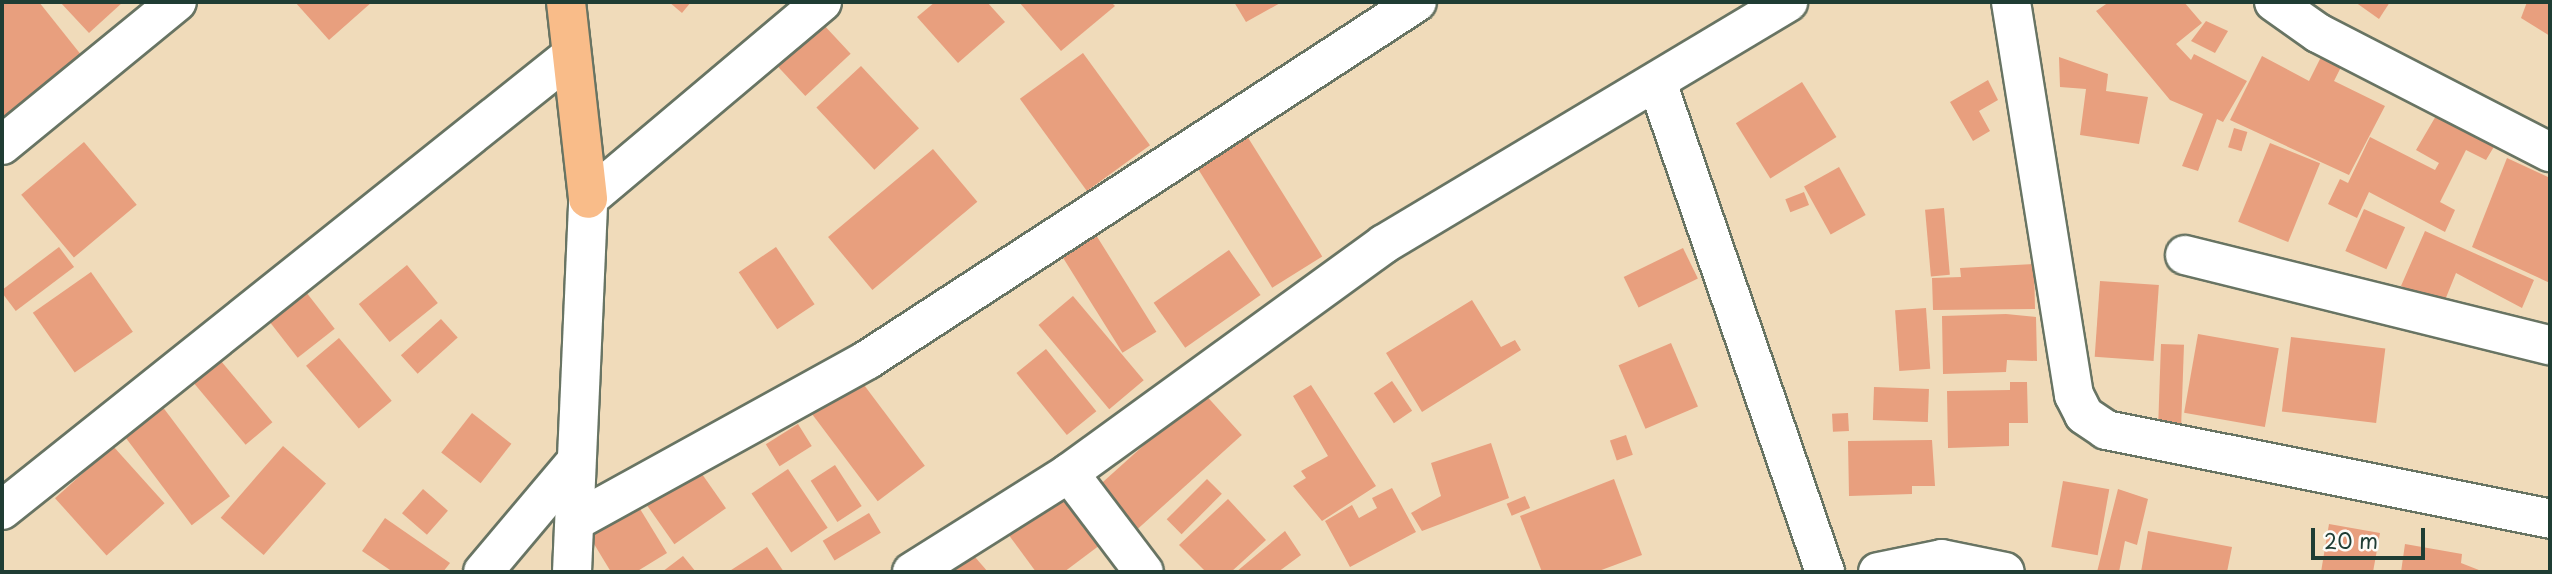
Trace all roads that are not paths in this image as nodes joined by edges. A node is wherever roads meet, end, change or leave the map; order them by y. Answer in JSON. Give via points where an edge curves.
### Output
{"nodes":[{"id":1,"x":177,"y":2,"type":"edge"},
{"id":2,"x":566,"y":2,"type":"edge"},
{"id":3,"x":821,"y":2,"type":"edge"},
{"id":4,"x":1417,"y":2,"type":"edge"},
{"id":5,"x":1788,"y":2,"type":"edge"},
{"id":6,"x":2011,"y":2,"type":"edge"},
{"id":7,"x":2274,"y":2,"type":"edge"},
{"id":8,"x":569,"y":57,"type":"junction"},
{"id":9,"x":1658,"y":85,"type":"junction"},
{"id":10,"x":2,"y":145,"type":"edge"},
{"id":11,"x":2550,"y":152,"type":"edge"},
{"id":12,"x":588,"y":199,"type":"junction"},
{"id":13,"x":2185,"y":255,"type":"dead end"},
{"id":14,"x":2550,"y":345,"type":"edge"},
{"id":15,"x":573,"y":465,"type":"junction"},
{"id":16,"x":1069,"y":473,"type":"junction"},
{"id":17,"x":2,"y":510,"type":"edge"},
{"id":18,"x":579,"y":519,"type":"junction"},
{"id":19,"x":2550,"y":519,"type":"edge"},
{"id":20,"x":483,"y":572,"type":"edge"},
{"id":21,"x":572,"y":572,"type":"edge"},
{"id":22,"x":912,"y":572,"type":"edge"},
{"id":23,"x":1144,"y":572,"type":"edge"},
{"id":24,"x":1825,"y":572,"type":"edge"},
{"id":25,"x":1878,"y":572,"type":"edge"},
{"id":26,"x":2005,"y":572,"type":"edge"}],
"edges":[{"from":1,"to":10,"type":"street"},
{"from":2,"to":8,"type":"main road"},
{"from":3,"to":12,"type":"street"},
{"from":4,"to":18,"type":"street","via":[[867,360]]},
{"from":5,"to":9,"type":"street"},
{"from":6,"to":19,"type":"street","via":[[2074,395],[2084,415],[2106,430]]},
{"from":7,"to":11,"type":"street","via":[[2318,33]]},
{"from":8,"to":12,"type":"main road"},
{"from":8,"to":17,"type":"street"},
{"from":9,"to":16,"type":"street","via":[[1384,244]]},
{"from":9,"to":24,"type":"street"},
{"from":12,"to":15,"type":"street"},
{"from":13,"to":14,"type":"street"},
{"from":15,"to":18,"type":"street"},
{"from":15,"to":20,"type":"street"},
{"from":16,"to":22,"type":"street"},
{"from":16,"to":23,"type":"street"},
{"from":18,"to":21,"type":"street"},
{"from":25,"to":26,"type":"street","via":[[1942,559]]}]}
